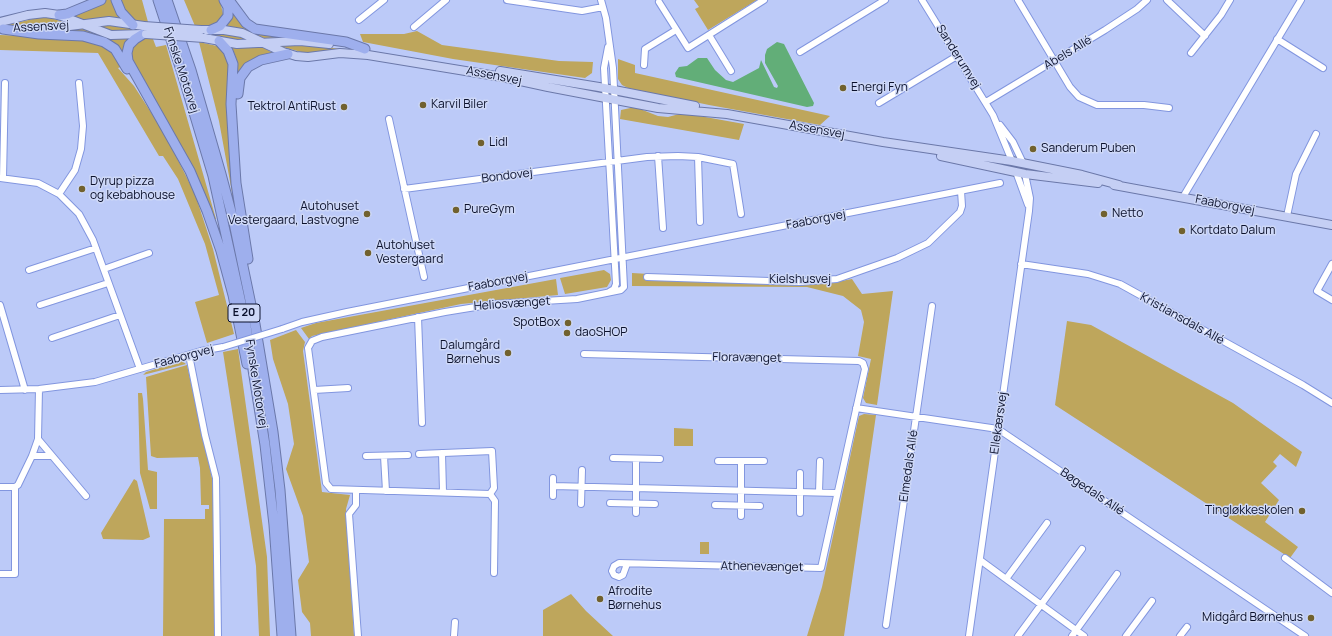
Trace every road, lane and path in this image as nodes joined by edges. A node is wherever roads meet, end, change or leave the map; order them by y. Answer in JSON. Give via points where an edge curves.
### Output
{"nodes":[{"id":1,"x":101,"y":0,"type":"edge"},
{"id":2,"x":116,"y":0,"type":"edge"},
{"id":3,"x":158,"y":0,"type":"edge"},
{"id":4,"x":168,"y":0,"type":"edge"},
{"id":5,"x":224,"y":0,"type":"edge"},
{"id":6,"x":229,"y":0,"type":"edge"},
{"id":7,"x":384,"y":0,"type":"edge"},
{"id":8,"x":446,"y":0,"type":"edge"},
{"id":9,"x":507,"y":0,"type":"edge"},
{"id":10,"x":601,"y":0,"type":"edge"},
{"id":11,"x":764,"y":0,"type":"edge"},
{"id":12,"x":885,"y":0,"type":"edge"},
{"id":13,"x":922,"y":0,"type":"edge"},
{"id":14,"x":1018,"y":0,"type":"edge"},
{"id":15,"x":1147,"y":0,"type":"edge"},
{"id":16,"x":1167,"y":0,"type":"edge"},
{"id":17,"x":1230,"y":0,"type":"edge"},
{"id":18,"x":1301,"y":0,"type":"edge"},
{"id":19,"x":659,"y":2,"type":"dead end"},
{"id":20,"x":603,"y":7,"type":"junction"},
{"id":21,"x":59,"y":15,"type":"junction"},
{"id":22,"x":359,"y":20,"type":"dead end"},
{"id":23,"x":82,"y":24,"type":"junction"},
{"id":24,"x":133,"y":25,"type":"junction"},
{"id":25,"x":1,"y":27,"type":"edge"},
{"id":26,"x":414,"y":27,"type":"dead end"},
{"id":27,"x":211,"y":30,"type":"junction"},
{"id":28,"x":676,"y":30,"type":"junction"},
{"id":29,"x":144,"y":32,"type":"junction"},
{"id":30,"x":709,"y":34,"type":"junction"},
{"id":31,"x":1205,"y":36,"type":"junction"},
{"id":32,"x":610,"y":39,"type":"junction"},
{"id":33,"x":1277,"y":39,"type":"junction"},
{"id":34,"x":219,"y":41,"type":"junction"},
{"id":35,"x":263,"y":43,"type":"junction"},
{"id":36,"x":365,"y":49,"type":"junction"},
{"id":37,"x":800,"y":52,"type":"dead end"},
{"id":38,"x":1191,"y":53,"type":"dead end"},
{"id":39,"x":288,"y":54,"type":"junction"},
{"id":40,"x":957,"y":56,"type":"junction"},
{"id":41,"x":1055,"y":61,"type":"junction"},
{"id":42,"x":644,"y":64,"type":"dead end"},
{"id":43,"x":1323,"y":68,"type":"dead end"},
{"id":44,"x":731,"y":71,"type":"dead end"},
{"id":45,"x":5,"y":83,"type":"dead end"},
{"id":46,"x":78,"y":83,"type":"dead end"},
{"id":47,"x":606,"y":93,"type":"junction"},
{"id":48,"x":615,"y":95,"type":"junction"},
{"id":49,"x":879,"y":102,"type":"dead end"},
{"id":50,"x":986,"y":102,"type":"junction"},
{"id":51,"x":1169,"y":108,"type":"dead end"},
{"id":52,"x":727,"y":114,"type":"junction"},
{"id":53,"x":993,"y":115,"type":"junction"},
{"id":54,"x":389,"y":119,"type":"dead end"},
{"id":55,"x":1316,"y":134,"type":"dead end"},
{"id":56,"x":234,"y":142,"type":"junction"},
{"id":57,"x":883,"y":142,"type":"junction"},
{"id":58,"x":175,"y":144,"type":"junction"},
{"id":59,"x":658,"y":156,"type":"junction"},
{"id":60,"x":698,"y":157,"type":"junction"},
{"id":61,"x":1012,"y":161,"type":"junction"},
{"id":62,"x":610,"y":162,"type":"junction"},
{"id":63,"x":617,"y":162,"type":"junction"},
{"id":64,"x":1023,"y":163,"type":"junction"},
{"id":65,"x":1016,"y":172,"type":"junction"},
{"id":66,"x":1025,"y":174,"type":"junction"},
{"id":67,"x":2,"y":178,"type":"edge"},
{"id":68,"x":1000,"y":183,"type":"dead end"},
{"id":69,"x":1119,"y":185,"type":"junction"},
{"id":70,"x":404,"y":189,"type":"junction"},
{"id":71,"x":961,"y":191,"type":"junction"},
{"id":72,"x":59,"y":194,"type":"junction"},
{"id":73,"x":1182,"y":197,"type":"junction"},
{"id":74,"x":1029,"y":211,"type":"junction"},
{"id":75,"x":741,"y":214,"type":"dead end"},
{"id":76,"x":1287,"y":216,"type":"junction"},
{"id":77,"x":700,"y":222,"type":"dead end"},
{"id":78,"x":1332,"y":226,"type":"edge"},
{"id":79,"x":663,"y":228,"type":"dead end"},
{"id":80,"x":96,"y":248,"type":"junction"},
{"id":81,"x":149,"y":252,"type":"dead end"},
{"id":82,"x":623,"y":258,"type":"junction"},
{"id":83,"x":615,"y":259,"type":"junction"},
{"id":84,"x":1022,"y":264,"type":"junction"},
{"id":85,"x":1332,"y":264,"type":"edge"},
{"id":86,"x":104,"y":269,"type":"junction"},
{"id":87,"x":29,"y":270,"type":"dead end"},
{"id":88,"x":424,"y":277,"type":"dead end"},
{"id":89,"x":647,"y":277,"type":"dead end"},
{"id":90,"x":108,"y":283,"type":"junction"},
{"id":91,"x":606,"y":294,"type":"junction"},
{"id":92,"x":1332,"y":300,"type":"edge"},
{"id":93,"x":0,"y":305,"type":"edge"},
{"id":94,"x":40,"y":305,"type":"dead end"},
{"id":95,"x":932,"y":306,"type":"dead end"},
{"id":96,"x":120,"y":315,"type":"junction"},
{"id":97,"x":418,"y":317,"type":"junction"},
{"id":98,"x":255,"y":324,"type":"junction"},
{"id":99,"x":52,"y":338,"type":"dead end"},
{"id":100,"x":584,"y":354,"type":"dead end"},
{"id":101,"x":189,"y":355,"type":"junction"},
{"id":102,"x":140,"y":369,"type":"junction"},
{"id":103,"x":348,"y":388,"type":"dead end"},
{"id":104,"x":0,"y":390,"type":"edge"},
{"id":105,"x":25,"y":390,"type":"junction"},
{"id":106,"x":39,"y":390,"type":"junction"},
{"id":107,"x":314,"y":390,"type":"junction"},
{"id":108,"x":1332,"y":403,"type":"edge"},
{"id":109,"x":856,"y":408,"type":"junction"},
{"id":110,"x":916,"y":417,"type":"junction"},
{"id":111,"x":422,"y":423,"type":"dead end"},
{"id":112,"x":998,"y":429,"type":"junction"},
{"id":113,"x":38,"y":439,"type":"junction"},
{"id":114,"x":265,"y":445,"type":"junction"},
{"id":115,"x":442,"y":453,"type":"junction"},
{"id":116,"x":419,"y":454,"type":"dead end"},
{"id":117,"x":408,"y":455,"type":"dead end"},
{"id":118,"x":32,"y":456,"type":"junction"},
{"id":119,"x":52,"y":456,"type":"junction"},
{"id":120,"x":366,"y":456,"type":"dead end"},
{"id":121,"x":384,"y":456,"type":"junction"},
{"id":122,"x":613,"y":458,"type":"dead end"},
{"id":123,"x":636,"y":459,"type":"junction"},
{"id":124,"x":660,"y":459,"type":"dead end"},
{"id":125,"x":718,"y":460,"type":"dead end"},
{"id":126,"x":741,"y":461,"type":"junction"},
{"id":127,"x":764,"y":461,"type":"dead end"},
{"id":128,"x":820,"y":461,"type":"dead end"},
{"id":129,"x":582,"y":470,"type":"dead end"},
{"id":130,"x":800,"y":473,"type":"dead end"},
{"id":131,"x":553,"y":478,"type":"dead end"},
{"id":132,"x":553,"y":486,"type":"junction"},
{"id":133,"x":0,"y":487,"type":"edge"},
{"id":134,"x":15,"y":487,"type":"junction"},
{"id":135,"x":581,"y":487,"type":"junction"},
{"id":136,"x":636,"y":488,"type":"junction"},
{"id":137,"x":356,"y":490,"type":"junction"},
{"id":138,"x":386,"y":491,"type":"junction"},
{"id":139,"x":741,"y":491,"type":"junction"},
{"id":140,"x":443,"y":492,"type":"junction"},
{"id":141,"x":800,"y":492,"type":"junction"},
{"id":142,"x":819,"y":492,"type":"junction"},
{"id":143,"x":837,"y":493,"type":"junction"},
{"id":144,"x":490,"y":494,"type":"junction"},
{"id":145,"x":86,"y":496,"type":"dead end"},
{"id":146,"x":553,"y":496,"type":"dead end"},
{"id":147,"x":610,"y":503,"type":"dead end"},
{"id":148,"x":581,"y":504,"type":"dead end"},
{"id":149,"x":636,"y":504,"type":"junction"},
{"id":150,"x":655,"y":504,"type":"dead end"},
{"id":151,"x":715,"y":505,"type":"dead end"},
{"id":152,"x":741,"y":506,"type":"junction"},
{"id":153,"x":760,"y":506,"type":"dead end"},
{"id":154,"x":636,"y":513,"type":"dead end"},
{"id":155,"x":800,"y":513,"type":"dead end"},
{"id":156,"x":740,"y":516,"type":"dead end"},
{"id":157,"x":1047,"y":524,"type":"dead end"},
{"id":158,"x":1082,"y":549,"type":"dead end"},
{"id":159,"x":1285,"y":558,"type":"dead end"},
{"id":160,"x":980,"y":560,"type":"junction"},
{"id":161,"x":627,"y":564,"type":"dead end"},
{"id":162,"x":494,"y":573,"type":"dead end"},
{"id":163,"x":0,"y":574,"type":"edge"},
{"id":164,"x":1117,"y":574,"type":"dead end"},
{"id":165,"x":1006,"y":579,"type":"junction"},
{"id":166,"x":1332,"y":594,"type":"edge"},
{"id":167,"x":1152,"y":601,"type":"dead end"},
{"id":168,"x":1041,"y":605,"type":"junction"},
{"id":169,"x":455,"y":622,"type":"dead end"},
{"id":170,"x":886,"y":625,"type":"dead end"},
{"id":171,"x":1187,"y":626,"type":"dead end"},
{"id":172,"x":1074,"y":633,"type":"edge"},
{"id":173,"x":218,"y":636,"type":"edge"},
{"id":174,"x":282,"y":636,"type":"edge"},
{"id":175,"x":291,"y":636,"type":"edge"},
{"id":176,"x":358,"y":636,"type":"edge"},
{"id":177,"x":454,"y":636,"type":"edge"},
{"id":178,"x":970,"y":636,"type":"edge"},
{"id":179,"x":1018,"y":636,"type":"edge"},
{"id":180,"x":1084,"y":636,"type":"edge"},
{"id":181,"x":1126,"y":636,"type":"edge"},
{"id":182,"x":1180,"y":636,"type":"edge"},
{"id":183,"x":1305,"y":636,"type":"edge"}],
"edges":[{"from":1,"to":21,"type":"highway"},
{"from":2,"to":24,"type":"highway","via":[[121,12]]},
{"from":3,"to":114,"type":"highway","name":"Fynske Motorvej","number":"E 20","via":[[198,125],[225,226],[246,326]]},
{"from":4,"to":98,"type":"highway","name":"Fynske Motorvej","number":"E 20","via":[[221,174]]},
{"from":5,"to":27,"type":"highway","via":[[228,7],[228,16],[220,26]]},
{"from":6,"to":36,"type":"highway","via":[[246,23],[255,29],[341,41]]},
{"from":7,"to":22,"type":"street"},
{"from":8,"to":26,"type":"street"},
{"from":9,"to":20,"type":"street","via":[[582,11]]},
{"from":10,"to":20,"type":"street"},
{"from":11,"to":30,"type":"street"},
{"from":12,"to":37,"type":"street"},
{"from":13,"to":40,"type":"street","name":"Sanderumvej"},
{"from":14,"to":41,"type":"street"},
{"from":15,"to":41,"type":"street","name":"Abels Allé"},
{"from":16,"to":31,"type":"street"},
{"from":17,"to":31,"type":"street"},
{"from":18,"to":33,"type":"street"},
{"from":19,"to":28,"type":"street"},
{"from":20,"to":32,"type":"street"},
{"from":21,"to":23,"type":"main road","name":"Assensvej"},
{"from":21,"to":25,"type":"main road","name":"Assensvej","via":[[37,14]]},
{"from":23,"to":24,"type":"main road","name":"Assensvej","via":[[109,21]]},
{"from":23,"to":25,"type":"main road","name":"Assensvej","via":[[46,29]]},
{"from":23,"to":29,"type":"main road","name":"Assensvej","via":[[111,35]]},
{"from":24,"to":29,"type":"main road","name":"Assensvej"},
{"from":25,"to":58,"type":"highway","via":[[39,34],[83,36],[108,44],[118,54]]},
{"from":27,"to":29,"type":"main road","name":"Assensvej","bridge":true},
{"from":27,"to":35,"type":"main road","name":"Assensvej","via":[[236,31]]},
{"from":28,"to":30,"type":"street","via":[[688,48]]},
{"from":28,"to":42,"type":"street","via":[[645,49]]},
{"from":29,"to":34,"type":"main road","name":"Assensvej","bridge":true},
{"from":29,"to":58,"type":"highway","via":[[129,45],[128,61]]},
{"from":30,"to":44,"type":"street"},
{"from":31,"to":38,"type":"street"},
{"from":32,"to":47,"type":"street","via":[[604,68]]},
{"from":32,"to":48,"type":"street"},
{"from":33,"to":43,"type":"street"},
{"from":33,"to":73,"type":"street"},
{"from":34,"to":35,"type":"main road","name":"Assensvej","via":[[238,44]]},
{"from":34,"to":56,"type":"highway","via":[[228,51],[234,64],[231,104]]},
{"from":35,"to":36,"type":"main road","name":"Assensvej","via":[[300,41]]},
{"from":35,"to":39,"type":"main road","name":"Assensvej"},
{"from":36,"to":47,"type":"main road","name":"Assensvej"},
{"from":39,"to":47,"type":"main road","name":"Assensvej","via":[[308,57],[352,53]]},
{"from":39,"to":56,"type":"highway","via":[[256,62],[243,73],[239,84]]},
{"from":40,"to":49,"type":"street"},
{"from":40,"to":50,"type":"street","name":"Sanderumvej"},
{"from":41,"to":50,"type":"street","name":"Abels Allé"},
{"from":41,"to":51,"type":"street","via":[[1074,93],[1090,104]]},
{"from":45,"to":67,"type":"street"},
{"from":46,"to":72,"type":"street","via":[[83,126],[81,149],[75,170]]},
{"from":47,"to":48,"type":"main road"},
{"from":47,"to":62,"type":"street"},
{"from":48,"to":52,"type":"main road","name":"Assensvej","via":[[654,102],[687,104]]},
{"from":48,"to":52,"type":"main road","name":"Assensvej","via":[[658,108]]},
{"from":48,"to":63,"type":"street"},
{"from":50,"to":53,"type":"street","name":"Sanderumvej"},
{"from":52,"to":57,"type":"main road","name":"Assensvej"},
{"from":53,"to":61,"type":"street","name":"Sanderumvej"},
{"from":53,"to":64,"type":"street","name":"Sanderumvej","via":[[1013,142]]},
{"from":54,"to":70,"type":"street"},
{"from":55,"to":76,"type":"street","via":[[1296,174]]},
{"from":56,"to":98,"type":"highway","via":[[236,183],[252,282]]},
{"from":57,"to":61,"type":"main road","name":"Assensvej"},
{"from":57,"to":65,"type":"main road","name":"Assensvej","via":[[896,147]]},
{"from":58,"to":114,"type":"highway","via":[[190,171],[221,251]]},
{"from":59,"to":60,"type":"street","name":"Bondovej"},
{"from":59,"to":63,"type":"street","name":"Bondovej"},
{"from":59,"to":79,"type":"street"},
{"from":60,"to":75,"type":"street","name":"Bondovej","via":[[733,164]]},
{"from":60,"to":77,"type":"street"},
{"from":61,"to":64,"type":"main road","name":"Assensvej"},
{"from":61,"to":65,"type":"main road"},
{"from":62,"to":63,"type":"street","name":"Bondovej"},
{"from":62,"to":70,"type":"street","name":"Bondovej"},
{"from":62,"to":83,"type":"street"},
{"from":63,"to":82,"type":"street"},
{"from":64,"to":66,"type":"main road"},
{"from":64,"to":69,"type":"main road","name":"Faaborgvej"},
{"from":65,"to":66,"type":"main road","name":"Assensvej"},
{"from":65,"to":74,"type":"street","name":"Ellekærsvej"},
{"from":66,"to":69,"type":"main road","name":"Faaborgvej"},
{"from":66,"to":74,"type":"street","name":"Ellekærsvej","via":[[1030,198]]},
{"from":67,"to":72,"type":"street","via":[[38,183]]},
{"from":68,"to":71,"type":"street","name":"Faaborgvej"},
{"from":69,"to":73,"type":"main road","name":"Faaborgvej"},
{"from":70,"to":88,"type":"street"},
{"from":71,"to":82,"type":"street","name":"Faaborgvej"},
{"from":71,"to":89,"type":"street","name":"Kielshusvej","via":[[960,212],[928,243],[897,258],[837,280],[800,282]]},
{"from":72,"to":80,"type":"street","via":[[79,214]]},
{"from":73,"to":76,"type":"main road","name":"Faaborgvej"},
{"from":74,"to":84,"type":"street","name":"Ellekærsvej"},
{"from":76,"to":78,"type":"main road","name":"Faaborgvej"},
{"from":80,"to":86,"type":"street"},
{"from":80,"to":87,"type":"street"},
{"from":81,"to":86,"type":"street"},
{"from":82,"to":83,"type":"street","name":"Faaborgvej"},
{"from":82,"to":91,"type":"street","name":"Heliosvænget","via":[[624,288]]},
{"from":83,"to":91,"type":"street","via":[[616,284],[614,289]]},
{"from":83,"to":101,"type":"street","name":"Faaborgvej","bridge":true,"via":[[302,322]]},
{"from":84,"to":108,"type":"street","name":"Kristiansdals Allé","via":[[1088,274],[1120,284]]},
{"from":84,"to":112,"type":"street","name":"Ellekærsvej"},
{"from":85,"to":92,"type":"street","via":[[1317,291]]},
{"from":86,"to":90,"type":"street"},
{"from":90,"to":94,"type":"street"},
{"from":90,"to":96,"type":"street"},
{"from":91,"to":97,"type":"street","name":"Heliosvænget","via":[[564,300],[494,304]]},
{"from":93,"to":105,"type":"street"},
{"from":95,"to":110,"type":"street","name":"Elmedals Allé"},
{"from":96,"to":99,"type":"street"},
{"from":96,"to":102,"type":"street"},
{"from":97,"to":107,"type":"street","name":"Heliosvænget","via":[[312,341],[308,354]]},
{"from":97,"to":111,"type":"street"},
{"from":98,"to":175,"type":"highway","name":"Fynske Motorvej","number":"E 20","via":[[280,490]]},
{"from":100,"to":109,"type":"street","name":"Floravænget","via":[[859,361],[865,369]]},
{"from":101,"to":102,"type":"street","name":"Faaborgvej"},
{"from":101,"to":173,"type":"street","via":[[216,478]]},
{"from":102,"to":106,"type":"street","name":"Faaborgvej","via":[[95,382]]},
{"from":103,"to":107,"type":"street"},
{"from":104,"to":105,"type":"street","name":"Faaborgvej"},
{"from":105,"to":106,"type":"street","name":"Faaborgvej"},
{"from":106,"to":113,"type":"street"},
{"from":107,"to":137,"type":"street","name":"Heliosvænget","via":[[326,483],[331,489]]},
{"from":109,"to":110,"type":"street","name":"Bøgedals Allé"},
{"from":109,"to":143,"type":"street"},
{"from":110,"to":112,"type":"street","name":"Bøgedals Allé"},
{"from":110,"to":170,"type":"street","name":"Elmedals Allé"},
{"from":112,"to":160,"type":"street","name":"Ellekærsvej"},
{"from":112,"to":183,"type":"street","name":"Bøgedals Allé"},
{"from":113,"to":118,"type":"street"},
{"from":113,"to":119,"type":"street"},
{"from":114,"to":174,"type":"highway","name":"Fynske Motorvej","number":"E 20"},
{"from":115,"to":116,"type":"street"},
{"from":115,"to":140,"type":"street"},
{"from":115,"to":144,"type":"street","via":[[492,451],[494,488]]},
{"from":117,"to":121,"type":"street"},
{"from":118,"to":119,"type":"street"},
{"from":118,"to":134,"type":"street"},
{"from":119,"to":145,"type":"street"},
{"from":120,"to":121,"type":"street"},
{"from":121,"to":138,"type":"street"},
{"from":122,"to":123,"type":"street"},
{"from":123,"to":124,"type":"street"},
{"from":123,"to":136,"type":"street"},
{"from":125,"to":126,"type":"street"},
{"from":126,"to":127,"type":"street"},
{"from":126,"to":139,"type":"street"},
{"from":128,"to":142,"type":"street"},
{"from":129,"to":135,"type":"street"},
{"from":130,"to":141,"type":"street"},
{"from":131,"to":132,"type":"street"},
{"from":132,"to":135,"type":"street"},
{"from":132,"to":146,"type":"street"},
{"from":133,"to":134,"type":"street"},
{"from":134,"to":163,"type":"street","via":[[15,574]]},
{"from":135,"to":136,"type":"street"},
{"from":135,"to":148,"type":"street"},
{"from":136,"to":139,"type":"street"},
{"from":136,"to":149,"type":"street"},
{"from":137,"to":138,"type":"street","name":"Heliosvænget"},
{"from":137,"to":176,"type":"street","via":[[356,505],[349,514]]},
{"from":138,"to":140,"type":"street","name":"Heliosvænget"},
{"from":139,"to":141,"type":"street"},
{"from":139,"to":152,"type":"street"},
{"from":140,"to":144,"type":"street","name":"Heliosvænget"},
{"from":141,"to":142,"type":"street"},
{"from":141,"to":155,"type":"street"},
{"from":142,"to":143,"type":"street"},
{"from":143,"to":161,"type":"street","name":"Athenevænget","via":[[821,568]]},
{"from":144,"to":162,"type":"street","via":[[495,501]]},
{"from":147,"to":149,"type":"street"},
{"from":149,"to":150,"type":"street"},
{"from":149,"to":154,"type":"street"},
{"from":151,"to":152,"type":"street"},
{"from":152,"to":153,"type":"street"},
{"from":152,"to":156,"type":"street"},
{"from":157,"to":165,"type":"street"},
{"from":158,"to":168,"type":"street"},
{"from":159,"to":166,"type":"street"},
{"from":160,"to":165,"type":"street"},
{"from":160,"to":178,"type":"street","name":"Ellekærsvej"},
{"from":164,"to":172,"type":"street"},
{"from":165,"to":168,"type":"street"},
{"from":167,"to":181,"type":"street"},
{"from":168,"to":172,"type":"street"},
{"from":168,"to":179,"type":"street"},
{"from":169,"to":177,"type":"street"},
{"from":171,"to":182,"type":"street"},
{"from":172,"to":180,"type":"street"}]}
